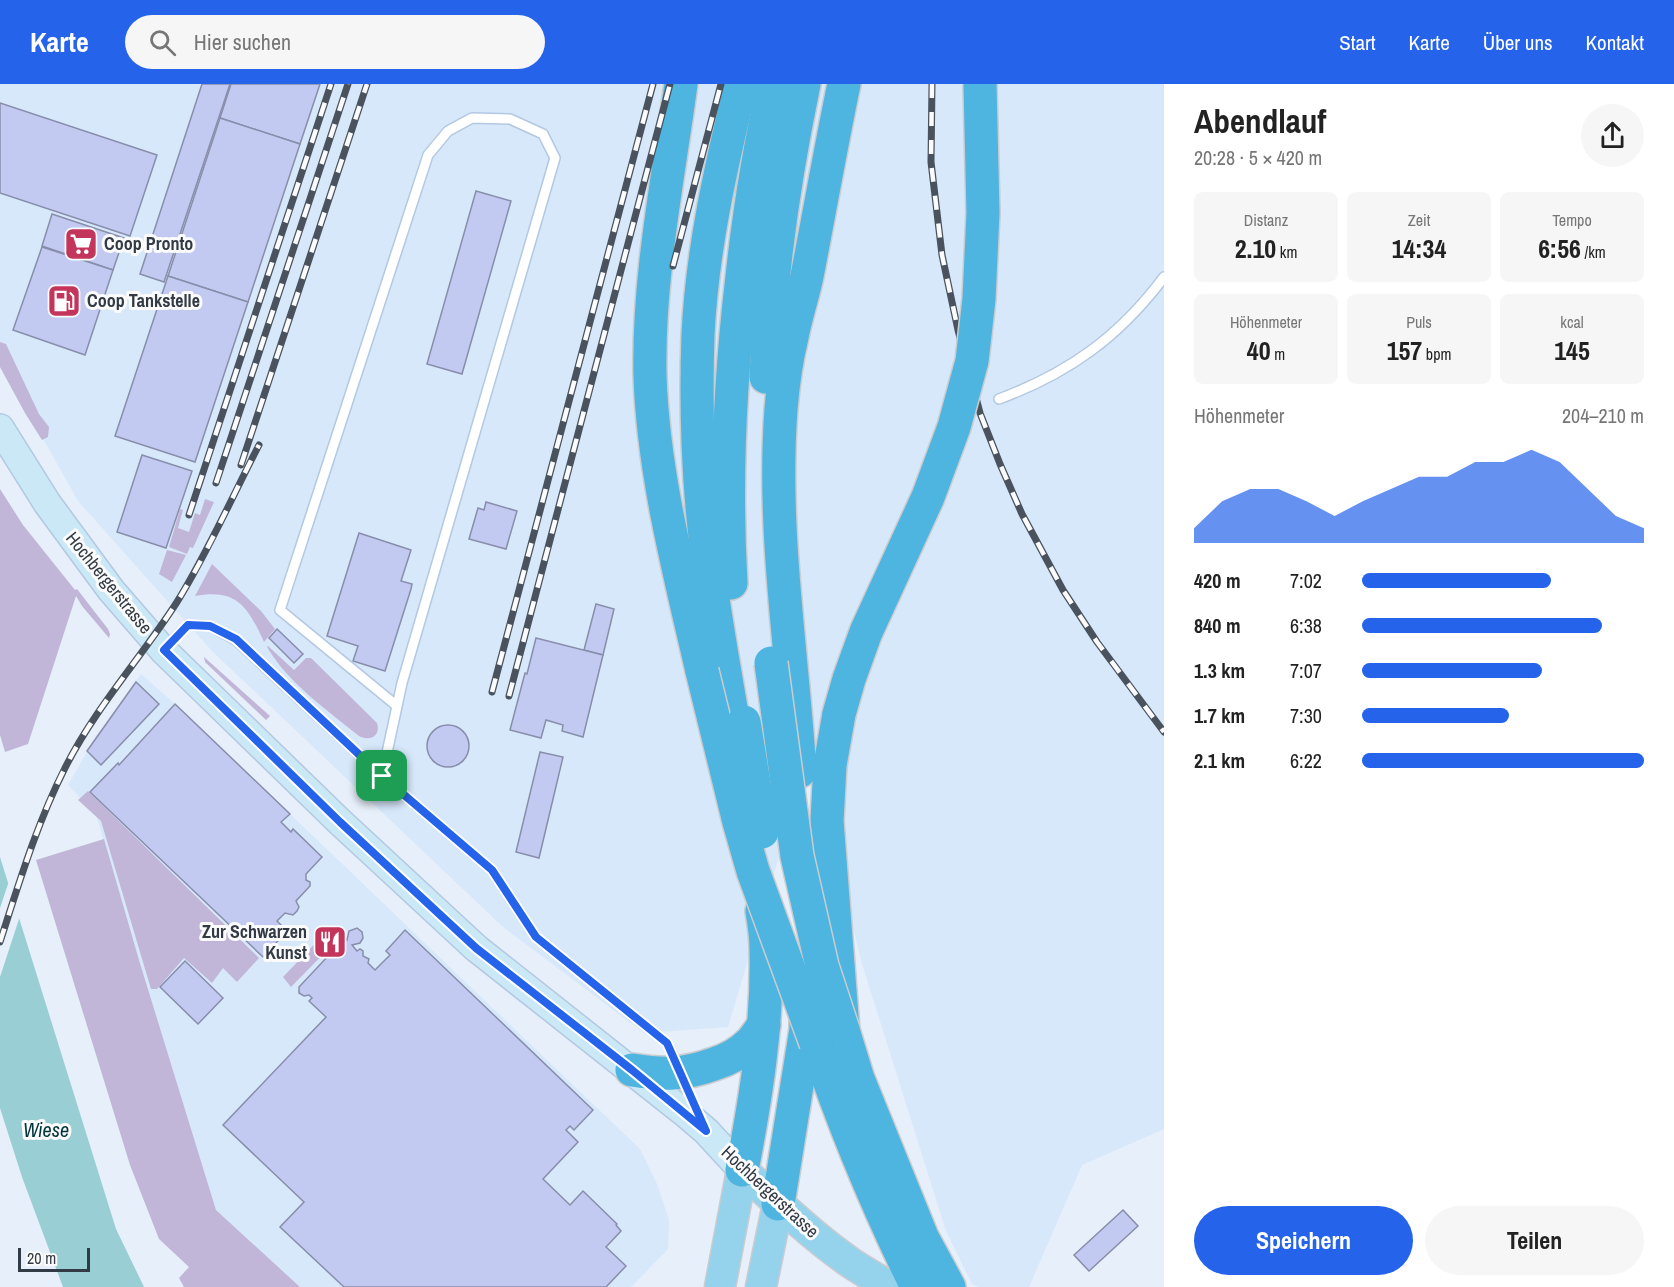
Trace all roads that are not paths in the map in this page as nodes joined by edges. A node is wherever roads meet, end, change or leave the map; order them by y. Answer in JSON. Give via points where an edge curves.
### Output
{"nodes":[{"id":1,"x":681,"y":84,"type":"edge"},
{"id":2,"x":741,"y":84,"type":"edge"},
{"id":3,"x":774,"y":84,"type":"edge"},
{"id":4,"x":804,"y":84,"type":"edge"},
{"id":5,"x":844,"y":84,"type":"edge"},
{"id":6,"x":980,"y":84,"type":"edge"},
{"id":7,"x":1164,"y":278,"type":"edge"},
{"id":8,"x":999,"y":399,"type":"dead end"},
{"id":9,"x":0,"y":428,"type":"edge"},
{"id":10,"x":164,"y":650,"type":"junction"},
{"id":11,"x":397,"y":706,"type":"junction"},
{"id":12,"x":382,"y":776,"type":"junction"},
{"id":13,"x":764,"y":1025,"type":"junction"},
{"id":14,"x":829,"y":1036,"type":"junction"},
{"id":15,"x":632,"y":1070,"type":"junction"},
{"id":16,"x":680,"y":1074,"type":"junction"},
{"id":17,"x":706,"y":1131,"type":"junction"},
{"id":18,"x":742,"y":1170,"type":"junction"},
{"id":19,"x":778,"y":1204,"type":"junction"},
{"id":20,"x":720,"y":1287,"type":"edge"},
{"id":21,"x":761,"y":1287,"type":"edge"},
{"id":22,"x":890,"y":1287,"type":"edge"},
{"id":23,"x":917,"y":1287,"type":"edge"},
{"id":24,"x":949,"y":1287,"type":"edge"}],
"edges":[{"from":1,"to":14,"type":"highway","bridge":true,"via":[[659,244],[650,349],[651,395],[663,489],[753,871]]},
{"from":2,"to":13,"type":"highway","via":[[711,221],[704,273],[697,408],[711,584],[754,847],[766,947]]},
{"from":3,"to":14,"type":"highway","bridge":true,"via":[[750,205],[734,344],[729,459],[733,614],[756,799],[776,901],[794,971]]},
{"from":4,"to":14,"type":"highway","bridge":true,"via":[[781,208],[771,304],[763,462],[764,555],[771,663],[797,856],[822,966]]},
{"from":5,"to":19,"type":"highway","via":[[808,274],[791,337],[780,431],[779,504],[785,611],[805,836],[806,1029]]},
{"from":6,"to":14,"type":"highway","bridge":true,"via":[[983,213],[972,361],[954,427],[928,497],[857,656],[832,747],[827,844]]},
{"from":7,"to":8,"type":"lane","via":[[1128,319],[1094,349],[1053,376]]},
{"from":9,"to":10,"type":"main road","name":"Hochbergerstrasse","via":[[47,503],[105,582]]},
{"from":10,"to":12,"type":"lane","via":[[188,625],[210,626],[236,639]]},
{"from":10,"to":15,"type":"main road","name":"Hochbergerstrasse","via":[[476,948]]},
{"from":11,"to":11,"type":"lane","via":[[555,158],[543,134],[510,119],[471,118],[448,131],[428,155],[280,610]]},
{"from":11,"to":12,"type":"lane"},
{"from":12,"to":16,"type":"lane","via":[[492,870],[536,937],[667,1043]]},
{"from":13,"to":16,"type":"highway","via":[[738,1053]]},
{"from":13,"to":18,"type":"highway"},
{"from":14,"to":23,"type":"highway","via":[[850,1137]]},
{"from":14,"to":24,"type":"highway","via":[[858,1079],[922,1237]]},
{"from":15,"to":16,"type":"highway"},
{"from":15,"to":17,"type":"main road","name":"Hochbergerstrasse"},
{"from":16,"to":17,"type":"lane"},
{"from":17,"to":18,"type":"main road","name":"Hochbergerstrasse"},
{"from":18,"to":19,"type":"main road","name":"Hochbergerstrasse"},
{"from":18,"to":20,"type":"main road"},
{"from":19,"to":21,"type":"main road"},
{"from":19,"to":22,"type":"main road","name":"Hochbergerstrasse","via":[[851,1263]]}]}
